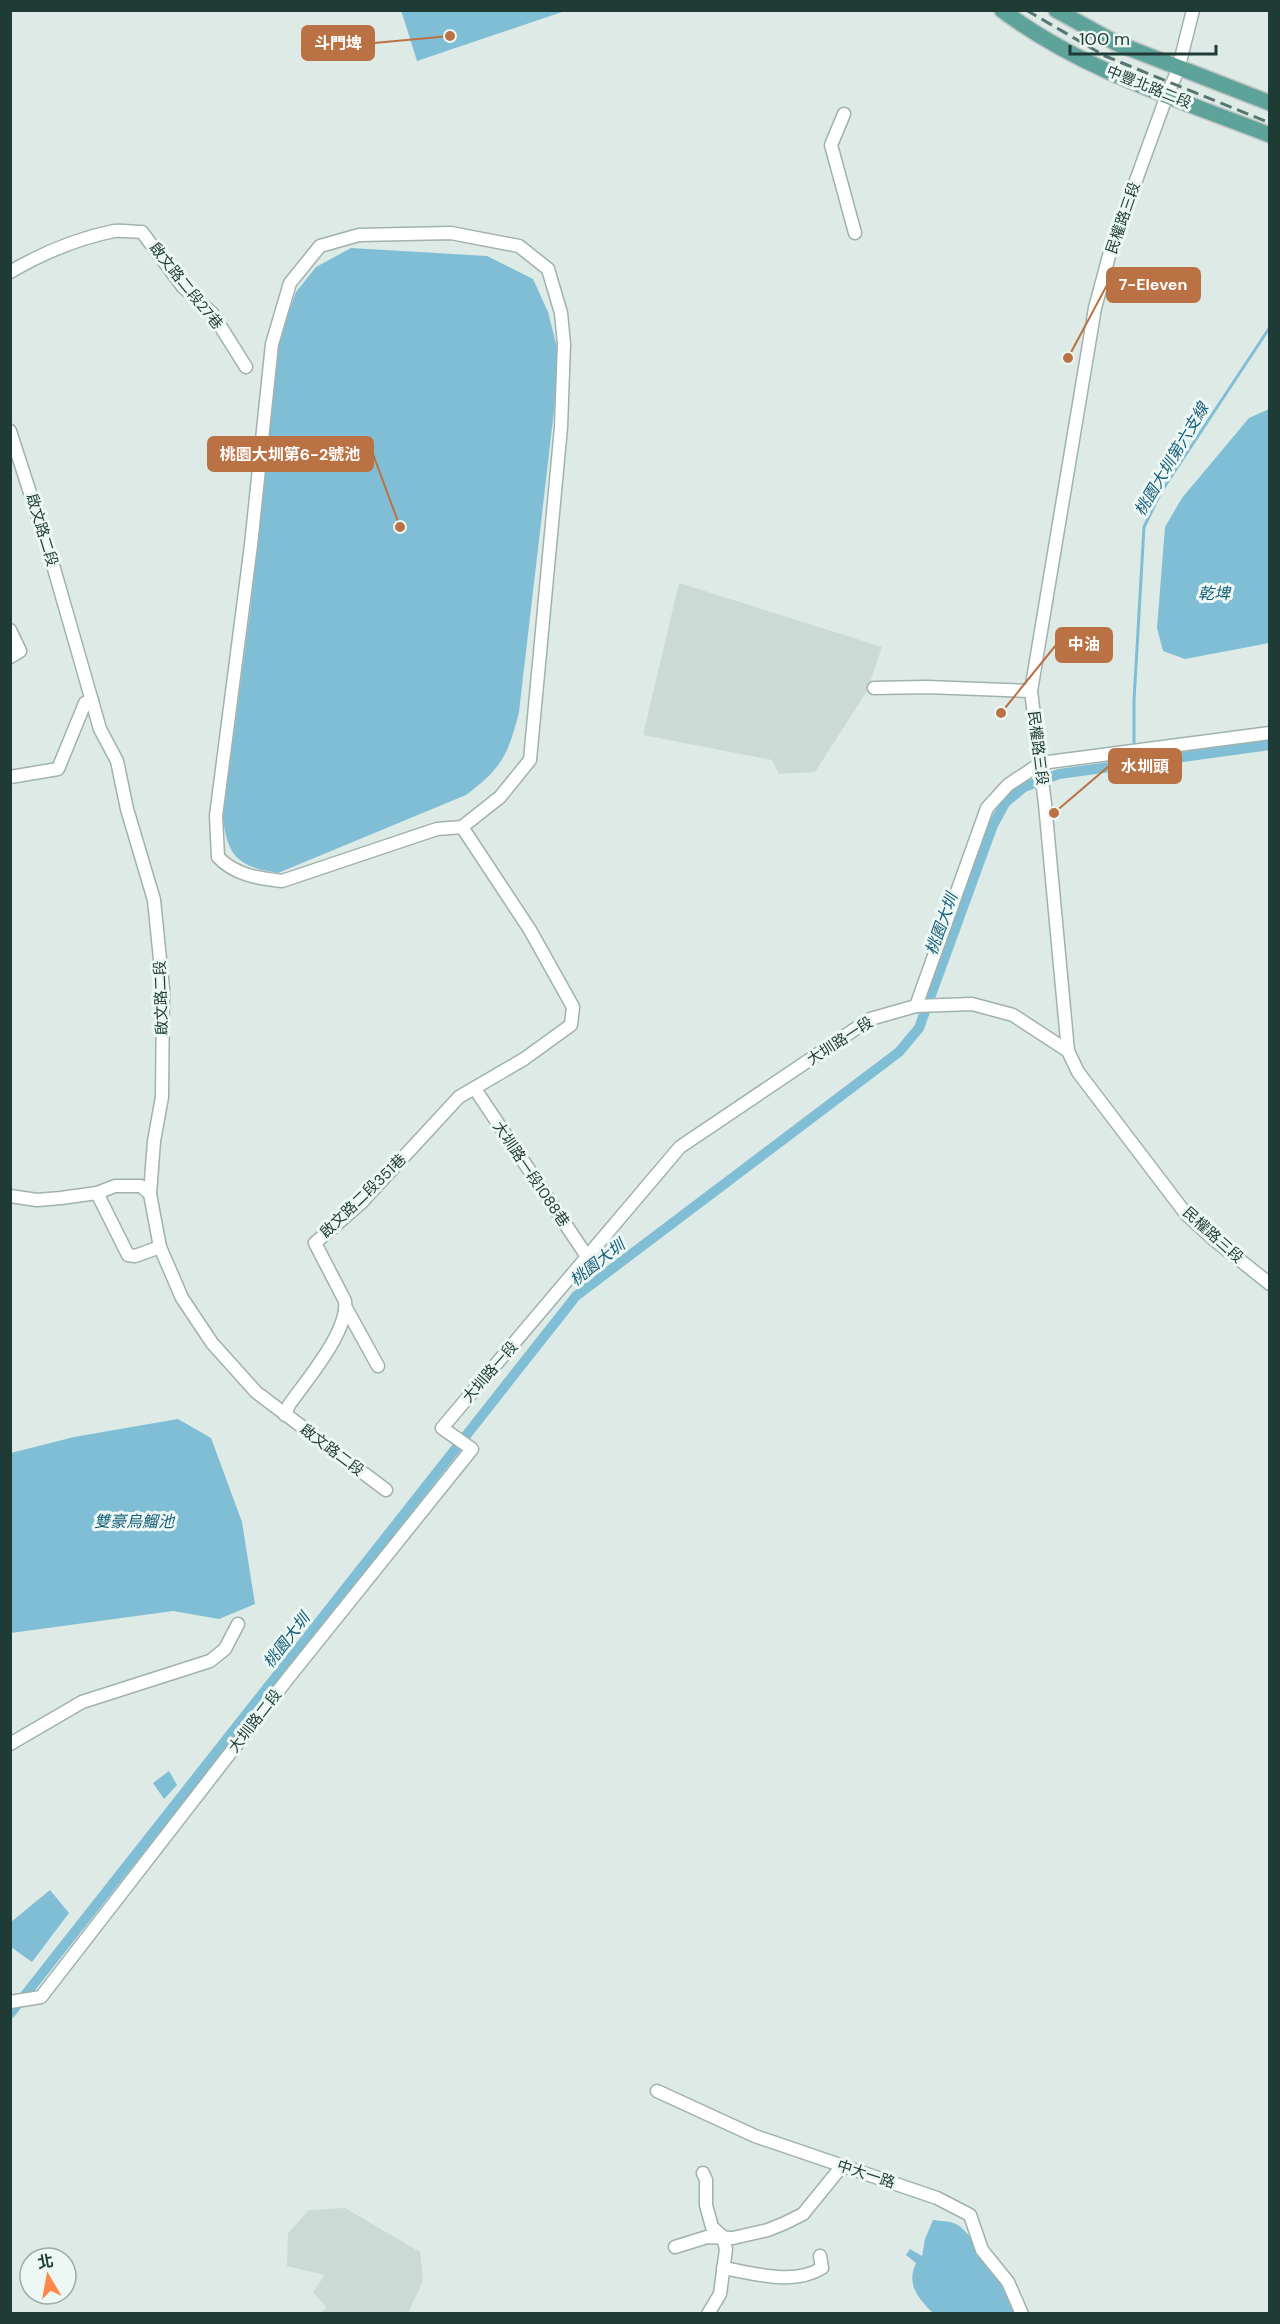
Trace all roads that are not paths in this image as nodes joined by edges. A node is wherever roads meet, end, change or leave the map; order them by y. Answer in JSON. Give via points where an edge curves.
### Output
{"nodes":[{"id":1,"x":1002,"y":10,"type":"edge"},
{"id":2,"x":1056,"y":10,"type":"edge"},
{"id":3,"x":1193,"y":10,"type":"edge"},
{"id":4,"x":1178,"y":70,"type":"junction"},
{"id":5,"x":1167,"y":95,"type":"junction"},
{"id":6,"x":1269,"y":103,"type":"edge"},
{"id":7,"x":844,"y":114,"type":"dead end"},
{"id":8,"x":1269,"y":135,"type":"edge"},
{"id":9,"x":855,"y":233,"type":"dead end"},
{"id":10,"x":10,"y":272,"type":"edge"},
{"id":11,"x":246,"y":368,"type":"dead end"},
{"id":12,"x":10,"y":431,"type":"edge"},
{"id":13,"x":10,"y":630,"type":"edge"},
{"id":14,"x":10,"y":657,"type":"edge"},
{"id":15,"x":874,"y":688,"type":"dead end"},
{"id":16,"x":1031,"y":691,"type":"junction"},
{"id":17,"x":92,"y":700,"type":"junction"},
{"id":18,"x":1269,"y":733,"type":"edge"},
{"id":19,"x":1041,"y":764,"type":"junction"},
{"id":20,"x":10,"y":777,"type":"edge"},
{"id":21,"x":462,"y":827,"type":"junction"},
{"id":22,"x":918,"y":1006,"type":"junction"},
{"id":23,"x":1068,"y":1051,"type":"junction"},
{"id":24,"x":475,"y":1089,"type":"junction"},
{"id":25,"x":97,"y":1193,"type":"junction"},
{"id":26,"x":150,"y":1194,"type":"junction"},
{"id":27,"x":10,"y":1196,"type":"edge"},
{"id":28,"x":160,"y":1246,"type":"junction"},
{"id":29,"x":588,"y":1258,"type":"junction"},
{"id":30,"x":1269,"y":1284,"type":"edge"},
{"id":31,"x":346,"y":1308,"type":"junction"},
{"id":32,"x":378,"y":1366,"type":"dead end"},
{"id":33,"x":285,"y":1415,"type":"junction"},
{"id":34,"x":472,"y":1449,"type":"joint"},
{"id":35,"x":386,"y":1491,"type":"dead end"},
{"id":36,"x":238,"y":1624,"type":"dead end"},
{"id":37,"x":10,"y":1744,"type":"edge"},
{"id":38,"x":10,"y":2002,"type":"edge"},
{"id":39,"x":657,"y":2091,"type":"dead end"},
{"id":40,"x":842,"y":2166,"type":"junction"},
{"id":41,"x":703,"y":2173,"type":"dead end"},
{"id":42,"x":723,"y":2237,"type":"junction"},
{"id":43,"x":675,"y":2247,"type":"dead end"},
{"id":44,"x":820,"y":2256,"type":"dead end"},
{"id":45,"x":723,"y":2268,"type":"junction"},
{"id":46,"x":708,"y":2313,"type":"edge"},
{"id":47,"x":1022,"y":2313,"type":"edge"}],
"edges":[{"from":1,"to":5,"type":"main road","name":"中豐北路二段","via":[[1085,61]]},
{"from":2,"to":4,"type":"main road","name":"中豐北路二段","via":[[1116,43]]},
{"from":3,"to":4,"type":"street","name":"民權路三段"},
{"from":4,"to":5,"type":"street","name":"民權路三段"},
{"from":4,"to":6,"type":"main road","name":"中豐北路二段"},
{"from":5,"to":8,"type":"main road","name":"中豐北路二段"},
{"from":5,"to":16,"type":"street","name":"民權路三段","via":[[1110,252],[1095,308]]},
{"from":7,"to":9,"type":"street","via":[[831,145]]},
{"from":10,"to":11,"type":"street","name":"啟文路二段27巷","via":[[95,236],[117,231],[142,232],[183,287],[212,313]]},
{"from":12,"to":17,"type":"street","name":"啟文路二段"},
{"from":13,"to":14,"type":"street","via":[[20,651]]},
{"from":15,"to":16,"type":"street"},
{"from":16,"to":19,"type":"street","name":"民權路三段"},
{"from":17,"to":20,"type":"street","via":[[85,703],[58,769]]},
{"from":17,"to":26,"type":"street","name":"啟文路二段","via":[[100,729],[117,761],[154,900],[163,989],[162,1097]]},
{"from":18,"to":19,"type":"street"},
{"from":19,"to":22,"type":"street","via":[[1008,785],[987,808]]},
{"from":19,"to":23,"type":"street","name":"民權路三段"},
{"from":21,"to":21,"type":"street","via":[[437,829],[282,881],[255,878],[227,867],[218,857],[216,816],[272,344],[290,283],[320,246],[360,235],[451,233],[519,246],[548,269],[561,313],[561,427],[530,760],[500,797]]},
{"from":21,"to":24,"type":"street","via":[[530,930],[573,1007],[572,1024]]},
{"from":22,"to":23,"type":"street","name":"大圳路一段","via":[[972,1004],[1013,1015]]},
{"from":22,"to":29,"type":"street","name":"大圳路一段","via":[[870,1019],[680,1147]]},
{"from":23,"to":30,"type":"street","name":"民權路三段","via":[[1078,1072],[1186,1214]]},
{"from":24,"to":29,"type":"street","name":"大圳路一段1088巷"},
{"from":24,"to":31,"type":"street","name":"啟文路二段351巷","via":[[459,1097],[362,1202],[315,1243]]},
{"from":25,"to":26,"type":"street","via":[[115,1186],[141,1186]]},
{"from":25,"to":27,"type":"street","via":[[37,1200]]},
{"from":25,"to":28,"type":"street","via":[[128,1255]]},
{"from":26,"to":28,"type":"street","name":"啟文路二段"},
{"from":28,"to":33,"type":"street","name":"啟文路二段","via":[[182,1298],[212,1343],[256,1392]]},
{"from":29,"to":34,"type":"street","name":"大圳路一段","via":[[442,1428]]},
{"from":31,"to":32,"type":"street"},
{"from":31,"to":33,"type":"street","via":[[333,1340]]},
{"from":33,"to":35,"type":"street","name":"啟文路二段"},
{"from":34,"to":38,"type":"street","name":"大圳路二段","via":[[41,1997]]},
{"from":36,"to":37,"type":"street","via":[[225,1649],[210,1661],[82,1702]]},
{"from":39,"to":40,"type":"street","name":"中大一路","via":[[755,2136]]},
{"from":40,"to":42,"type":"street","via":[[802,2214],[768,2230]]},
{"from":40,"to":47,"type":"street","name":"中大一路","via":[[937,2198],[970,2215],[982,2250],[1008,2282]]},
{"from":41,"to":42,"type":"street","via":[[712,2227]]},
{"from":42,"to":43,"type":"street","via":[[707,2237]]},
{"from":42,"to":45,"type":"street"},
{"from":44,"to":45,"type":"street","via":[[822,2268],[811,2275],[777,2277]]},
{"from":45,"to":46,"type":"street","via":[[720,2294]]}]}
